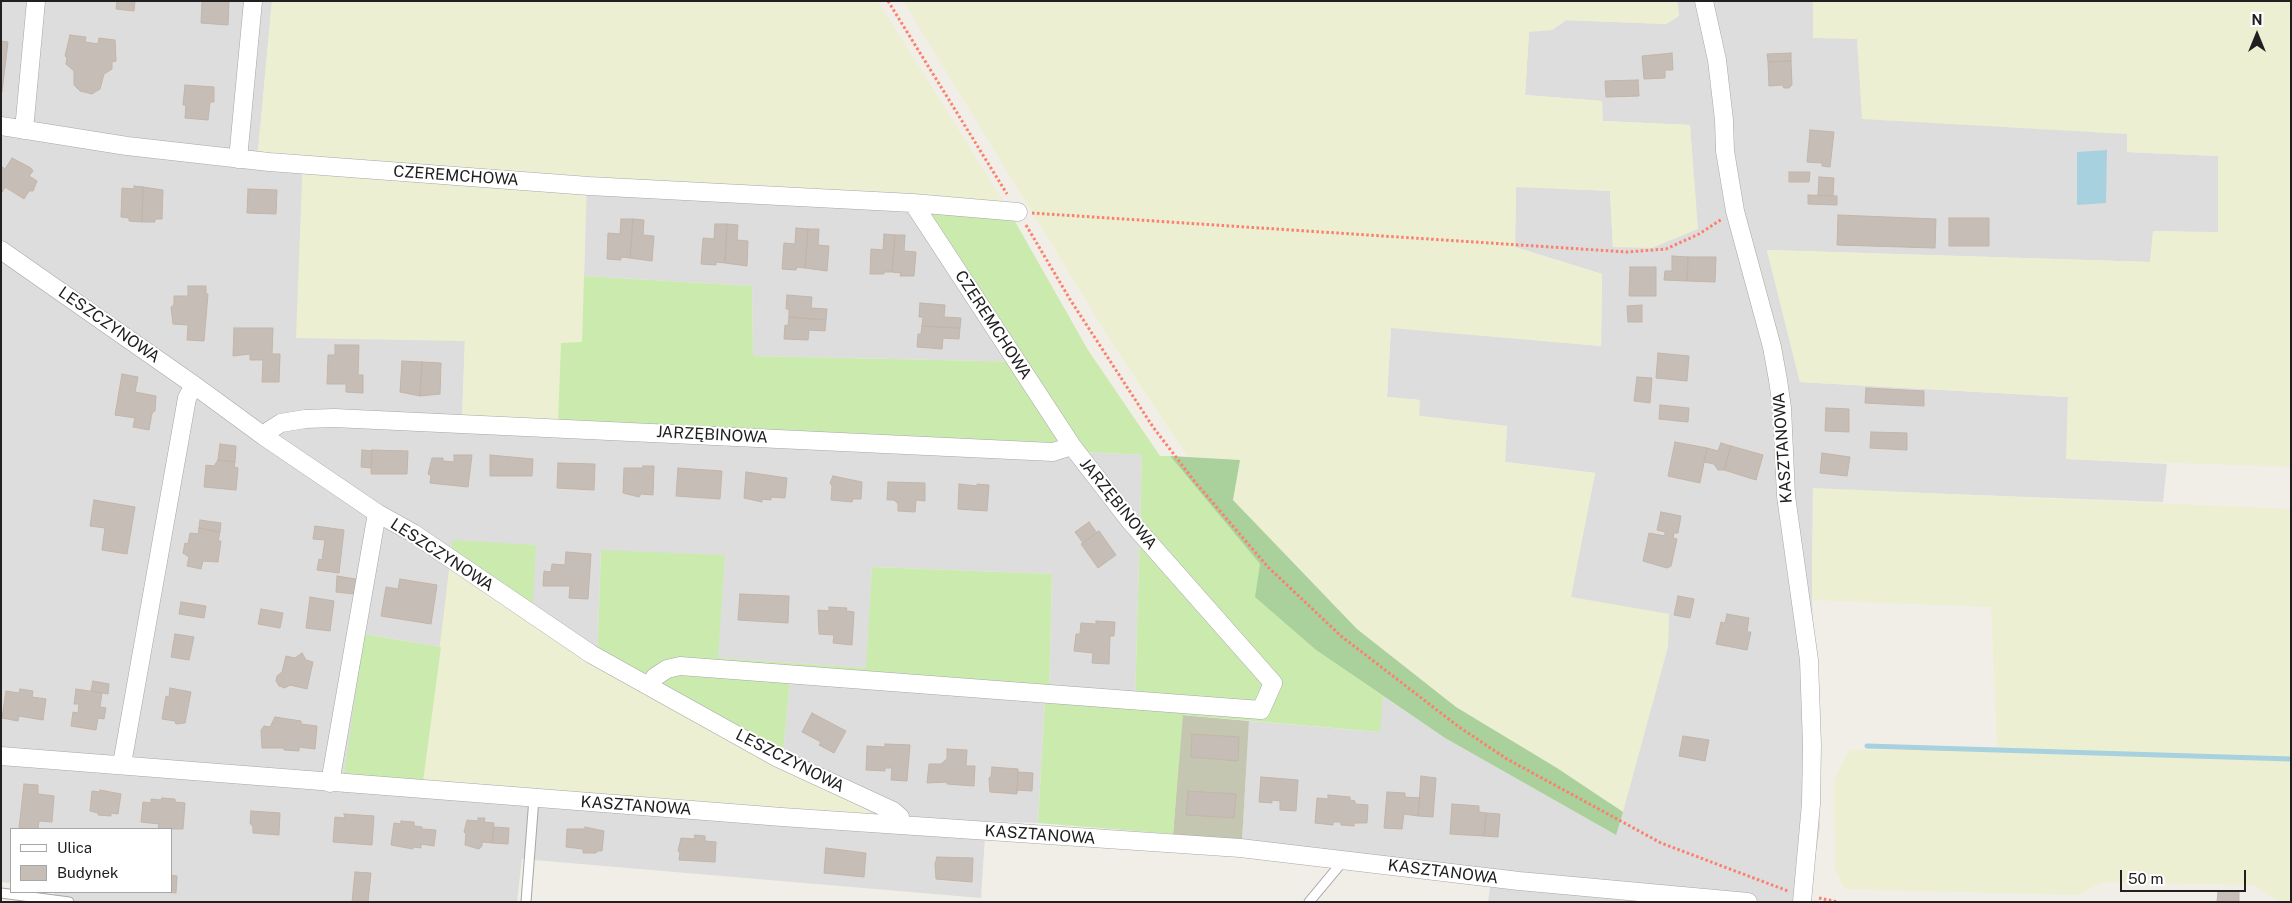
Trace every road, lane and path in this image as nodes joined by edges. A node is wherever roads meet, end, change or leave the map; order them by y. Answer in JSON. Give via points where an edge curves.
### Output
{"nodes":[{"id":1,"x":36,"y":1,"type":"edge"},
{"id":2,"x":253,"y":1,"type":"edge"},
{"id":3,"x":888,"y":1,"type":"edge"},
{"id":4,"x":1704,"y":1,"type":"edge"},
{"id":5,"x":1,"y":126,"type":"edge"},
{"id":6,"x":24,"y":130,"type":"junction"},
{"id":7,"x":238,"y":159,"type":"junction"},
{"id":8,"x":913,"y":203,"type":"junction"},
{"id":9,"x":1736,"y":211,"type":"junction"},
{"id":10,"x":1018,"y":212,"type":"junction"},
{"id":11,"x":1,"y":250,"type":"edge"},
{"id":12,"x":194,"y":385,"type":"junction"},
{"id":13,"x":265,"y":437,"type":"junction"},
{"id":14,"x":1072,"y":446,"type":"junction"},
{"id":15,"x":377,"y":513,"type":"junction"},
{"id":16,"x":649,"y":686,"type":"junction"},
{"id":17,"x":1,"y":756,"type":"edge"},
{"id":18,"x":122,"y":764,"type":"junction"},
{"id":19,"x":330,"y":783,"type":"junction"},
{"id":20,"x":534,"y":798,"type":"junction"},
{"id":21,"x":900,"y":825,"type":"junction"},
{"id":22,"x":1340,"y":860,"type":"junction"},
{"id":23,"x":1,"y":893,"type":"edge"},
{"id":24,"x":1802,"y":898,"type":"edge"},
{"id":25,"x":69,"y":902,"type":"edge"},
{"id":26,"x":526,"y":902,"type":"edge"},
{"id":27,"x":1309,"y":902,"type":"edge"},
{"id":28,"x":1748,"y":902,"type":"edge"},
{"id":29,"x":1838,"y":902,"type":"edge"}],
"edges":[{"from":1,"to":6,"type":"street"},
{"from":2,"to":7,"type":"street"},
{"from":3,"to":10,"type":"path"},
{"from":4,"to":9,"type":"street","name":"KASZTANOWA","via":[[1717,60],[1725,151]]},
{"from":5,"to":6,"type":"street","name":"CZEREMCHOWA"},
{"from":6,"to":7,"type":"street","name":"CZEREMCHOWA"},
{"from":7,"to":8,"type":"street","name":"CZEREMCHOWA","via":[[589,186]]},
{"from":8,"to":10,"type":"street","name":"CZEREMCHOWA"},
{"from":8,"to":14,"type":"street","name":"CZEREMCHOWA"},
{"from":9,"to":10,"type":"path","via":[[1699,234],[1666,249],[1627,252]]},
{"from":9,"to":24,"type":"street","name":"KASZTANOWA","via":[[1778,380],[1786,496],[1809,660],[1812,745]]},
{"from":10,"to":24,"type":"path","via":[[1153,427],[1268,567],[1342,636],[1458,727],[1507,759],[1661,843]]},
{"from":11,"to":12,"type":"street","name":"LESZCZYNOWA"},
{"from":12,"to":13,"type":"street","name":"LESZCZYNOWA"},
{"from":12,"to":18,"type":"street","via":[[187,398]]},
{"from":13,"to":14,"type":"street","name":"JARZĘBINOWA","via":[[281,423],[334,418],[1053,452]]},
{"from":13,"to":15,"type":"street","name":"LESZCZYNOWA"},
{"from":14,"to":16,"type":"street","name":"JARZĘBINOWA","via":[[1130,521],[1273,682],[1261,710],[680,666],[667,669]]},
{"from":15,"to":16,"type":"street","name":"LESZCZYNOWA","via":[[412,533],[591,654]]},
{"from":15,"to":19,"type":"street"},
{"from":16,"to":21,"type":"street","name":"LESZCZYNOWA","via":[[776,757],[893,812],[900,817]]},
{"from":17,"to":18,"type":"street","name":"KASZTANOWA"},
{"from":18,"to":19,"type":"street","name":"KASZTANOWA"},
{"from":19,"to":20,"type":"street","name":"KASZTANOWA"},
{"from":20,"to":21,"type":"street","name":"KASZTANOWA"},
{"from":20,"to":26,"type":"lane"},
{"from":21,"to":22,"type":"street","name":"KASZTANOWA","via":[[1240,848]]},
{"from":22,"to":27,"type":"lane","via":[[1339,866]]},
{"from":22,"to":28,"type":"street","name":"KASZTANOWA","via":[[1519,881]]},
{"from":23,"to":25,"type":"lane"},
{"from":24,"to":29,"type":"path"}]}
